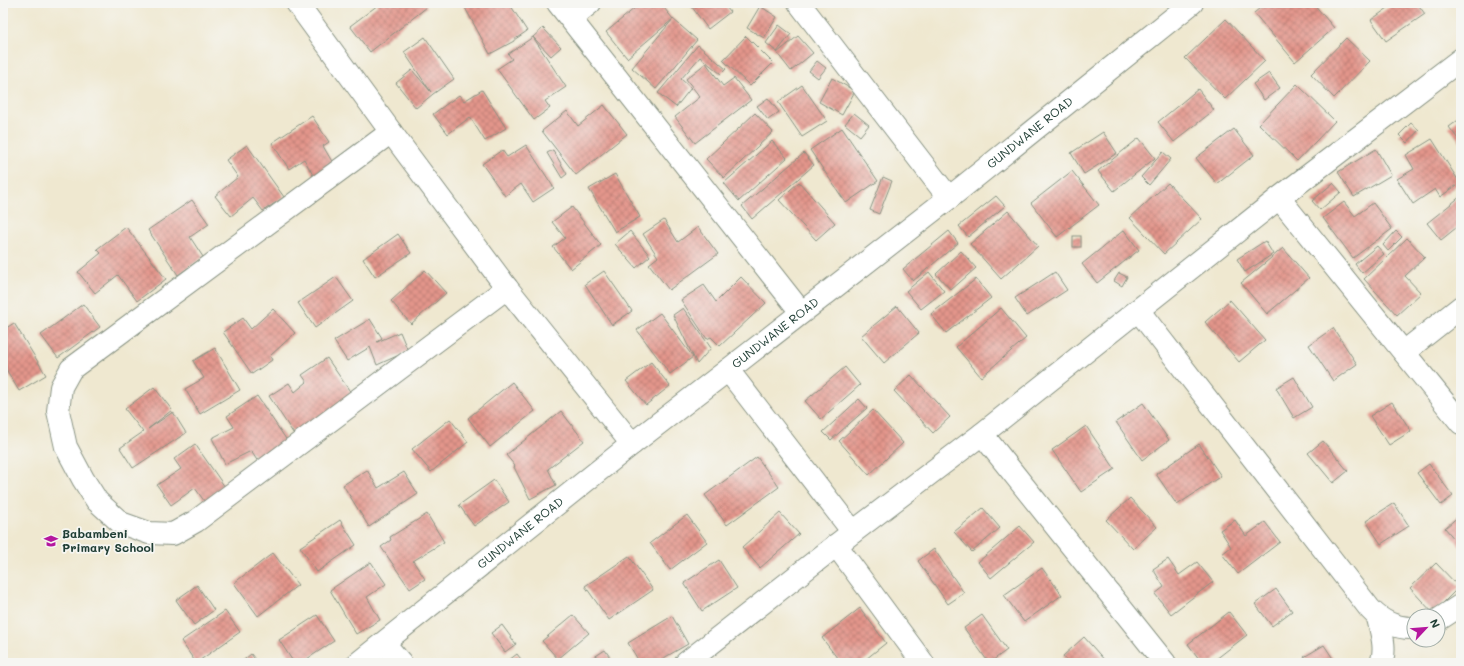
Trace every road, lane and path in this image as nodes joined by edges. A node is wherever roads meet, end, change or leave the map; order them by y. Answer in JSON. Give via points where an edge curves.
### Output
{"nodes":[{"id":1,"x":297,"y":3,"type":"edge"},
{"id":2,"x":590,"y":3,"type":"edge"},
{"id":3,"x":799,"y":3,"type":"edge"},
{"id":4,"x":1192,"y":3,"type":"edge"},
{"id":5,"x":564,"y":11,"type":"edge"},
{"id":6,"x":1461,"y":59,"type":"edge"},
{"id":7,"x":391,"y":132,"type":"junction"},
{"id":8,"x":949,"y":198,"type":"junction"},
{"id":9,"x":1279,"y":198,"type":"junction"},
{"id":10,"x":507,"y":288,"type":"junction"},
{"id":11,"x":1461,"y":307,"type":"edge"},
{"id":12,"x":1138,"y":310,"type":"junction"},
{"id":13,"x":802,"y":312,"type":"junction"},
{"id":14,"x":1404,"y":352,"type":"junction"},
{"id":15,"x":728,"y":370,"type":"junction"},
{"id":16,"x":1461,"y":423,"type":"edge"},
{"id":17,"x":982,"y":434,"type":"junction"},
{"id":18,"x":632,"y":444,"type":"junction"},
{"id":19,"x":853,"y":532,"type":"junction"},
{"id":20,"x":836,"y":545,"type":"junction"},
{"id":21,"x":1461,"y":605,"type":"edge"},
{"id":22,"x":1446,"y":615,"type":"edge"},
{"id":23,"x":1378,"y":618,"type":"junction"},
{"id":24,"x":1406,"y":627,"type":"edge"},
{"id":25,"x":384,"y":643,"type":"junction"},
{"id":26,"x":358,"y":663,"type":"edge"},
{"id":27,"x":401,"y":663,"type":"edge"},
{"id":28,"x":686,"y":663,"type":"edge"},
{"id":29,"x":923,"y":663,"type":"edge"},
{"id":30,"x":1165,"y":663,"type":"edge"},
{"id":31,"x":1381,"y":663,"type":"edge"}],
"edges":[{"from":1,"to":7,"type":"street"},
{"from":2,"to":5,"type":"street"},
{"from":3,"to":8,"type":"street"},
{"from":4,"to":8,"type":"street","name":"GUNDWANE ROAD"},
{"from":5,"to":13,"type":"street"},
{"from":6,"to":9,"type":"street"},
{"from":7,"to":10,"type":"street"},
{"from":7,"to":10,"type":"street","via":[[71,369],[61,387],[58,411],[66,447],[97,501],[121,523],[149,533],[173,534],[196,521]]},
{"from":8,"to":13,"type":"street","name":"GUNDWANE ROAD"},
{"from":9,"to":12,"type":"street"},
{"from":9,"to":14,"type":"street"},
{"from":10,"to":18,"type":"street"},
{"from":11,"to":14,"type":"street"},
{"from":12,"to":17,"type":"street"},
{"from":12,"to":23,"type":"street"},
{"from":13,"to":15,"type":"street","name":"GUNDWANE ROAD"},
{"from":14,"to":16,"type":"street"},
{"from":15,"to":18,"type":"street","name":"GUNDWANE ROAD"},
{"from":15,"to":19,"type":"street"},
{"from":17,"to":19,"type":"street"},
{"from":17,"to":30,"type":"street"},
{"from":18,"to":25,"type":"street","name":"GUNDWANE ROAD"},
{"from":19,"to":20,"type":"street"},
{"from":20,"to":28,"type":"street"},
{"from":20,"to":29,"type":"street"},
{"from":21,"to":22,"type":"street"},
{"from":23,"to":24,"type":"street"},
{"from":23,"to":31,"type":"street","via":[[1383,638]]},
{"from":25,"to":26,"type":"street","name":"GUNDWANE ROAD"},
{"from":25,"to":27,"type":"street"}]}
